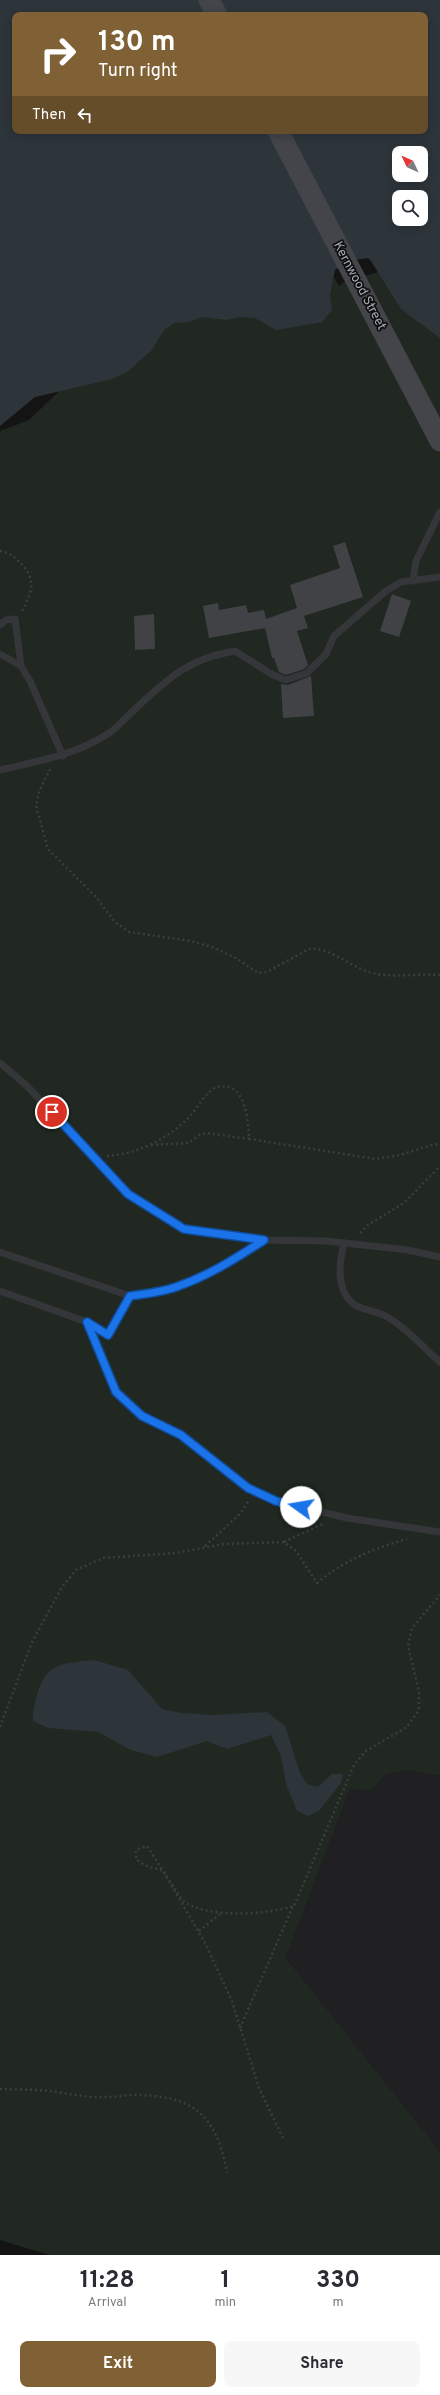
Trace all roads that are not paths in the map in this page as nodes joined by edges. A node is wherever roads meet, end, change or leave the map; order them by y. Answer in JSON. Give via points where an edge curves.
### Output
{"nodes":[{"id":1,"x":209,"y":0,"type":"edge"},
{"id":2,"x":215,"y":12,"type":"edge"},
{"id":3,"x":280,"y":134,"type":"edge"},
{"id":4,"x":440,"y":441,"type":"edge"},
{"id":5,"x":440,"y":512,"type":"edge"},
{"id":6,"x":440,"y":577,"type":"edge"},
{"id":7,"x":413,"y":581,"type":"junction"},
{"id":8,"x":0,"y":625,"type":"edge"},
{"id":9,"x":0,"y":654,"type":"edge"},
{"id":10,"x":21,"y":666,"type":"junction"},
{"id":11,"x":63,"y":756,"type":"junction"},
{"id":12,"x":0,"y":770,"type":"edge"},
{"id":13,"x":0,"y":1063,"type":"edge"},
{"id":14,"x":264,"y":1240,"type":"junction"},
{"id":15,"x":344,"y":1243,"type":"junction"},
{"id":16,"x":0,"y":1252,"type":"edge"},
{"id":17,"x":440,"y":1257,"type":"edge"},
{"id":18,"x":0,"y":1291,"type":"edge"},
{"id":19,"x":130,"y":1296,"type":"junction"},
{"id":20,"x":87,"y":1322,"type":"junction"},
{"id":21,"x":440,"y":1362,"type":"edge"},
{"id":22,"x":437,"y":1532,"type":"edge"}],
"edges":[{"from":1,"to":2,"type":"main road"},
{"from":3,"to":4,"type":"main road","name":"Kernwood Street"},
{"from":5,"to":7,"type":"lane","via":[[416,561]]},
{"from":6,"to":7,"type":"lane"},
{"from":7,"to":11,"type":"lane","via":[[401,582],[386,591],[344,627],[334,636],[326,654],[307,673],[286,680],[235,651],[216,654],[183,668],[111,732]]},
{"from":8,"to":10,"type":"lane","via":[[6,620],[15,619]]},
{"from":9,"to":10,"type":"lane"},
{"from":10,"to":11,"type":"lane"},
{"from":11,"to":12,"type":"lane"},
{"from":13,"to":14,"type":"lane","via":[[26,1085],[128,1194],[184,1229]]},
{"from":14,"to":15,"type":"lane"},
{"from":14,"to":19,"type":"lane","via":[[212,1272],[175,1288]]},
{"from":15,"to":17,"type":"lane","via":[[408,1250]]},
{"from":15,"to":21,"type":"lane","via":[[339,1274],[341,1286],[349,1300],[390,1318]]},
{"from":16,"to":19,"type":"lane"},
{"from":18,"to":20,"type":"lane"},
{"from":19,"to":20,"type":"lane","via":[[108,1335]]},
{"from":20,"to":22,"type":"lane","via":[[116,1392],[142,1416],[181,1435],[248,1488],[276,1501],[338,1516]]}]}
